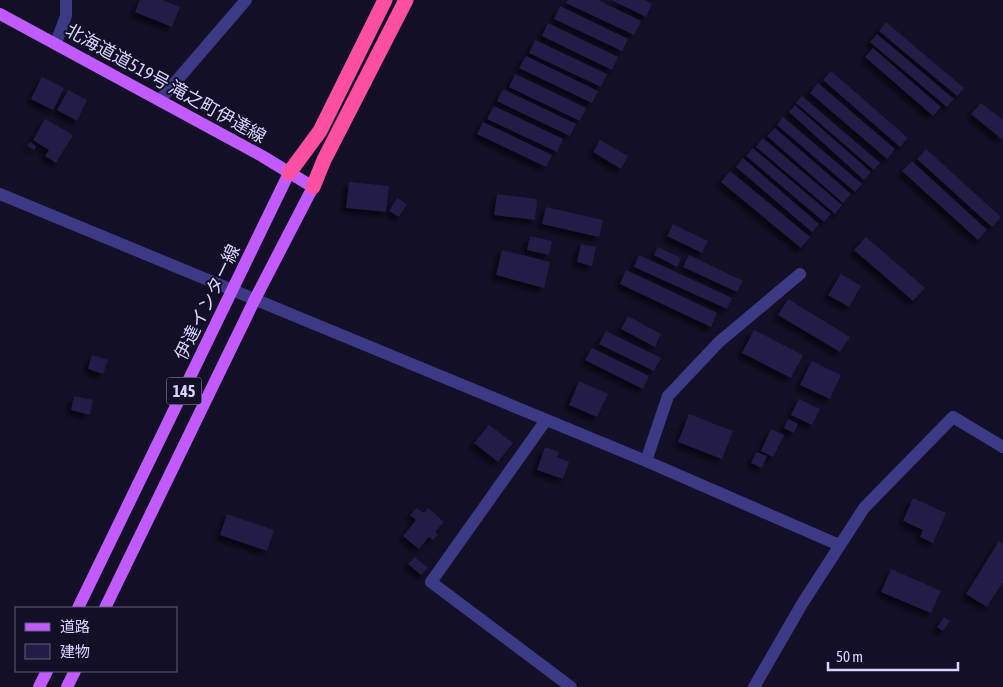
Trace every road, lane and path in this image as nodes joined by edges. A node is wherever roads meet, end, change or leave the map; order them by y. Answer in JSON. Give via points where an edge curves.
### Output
{"nodes":[{"id":1,"x":66,"y":0,"type":"edge"},
{"id":2,"x":246,"y":0,"type":"edge"},
{"id":3,"x":385,"y":0,"type":"edge"},
{"id":4,"x":406,"y":0,"type":"edge"},
{"id":5,"x":0,"y":14,"type":"edge"},
{"id":6,"x":56,"y":43,"type":"junction"},
{"id":7,"x":160,"y":100,"type":"junction"},
{"id":8,"x":289,"y":173,"type":"junction"},
{"id":9,"x":313,"y":187,"type":"junction"},
{"id":10,"x":0,"y":194,"type":"edge"},
{"id":11,"x":800,"y":274,"type":"dead end"},
{"id":12,"x":233,"y":289,"type":"junction"},
{"id":13,"x":255,"y":298,"type":"junction"},
{"id":14,"x":546,"y":420,"type":"junction"},
{"id":15,"x":1003,"y":447,"type":"edge"},
{"id":16,"x":646,"y":461,"type":"junction"},
{"id":17,"x":838,"y":545,"type":"junction"},
{"id":18,"x":78,"y":607,"type":"edge"},
{"id":19,"x":105,"y":607,"type":"edge"},
{"id":20,"x":46,"y":672,"type":"edge"},
{"id":21,"x":74,"y":672,"type":"edge"},
{"id":22,"x":39,"y":687,"type":"edge"},
{"id":23,"x":67,"y":687,"type":"edge"},
{"id":24,"x":572,"y":687,"type":"edge"},
{"id":25,"x":754,"y":687,"type":"edge"}],
"edges":[{"from":1,"to":6,"type":"street","via":[[66,16]]},
{"from":2,"to":7,"type":"street"},
{"from":3,"to":8,"type":"highway","via":[[320,130]]},
{"from":4,"to":9,"type":"highway"},
{"from":5,"to":6,"type":"main road","name":"北海道道519号 滝之町伊達線"},
{"from":6,"to":7,"type":"main road","name":"北海道道519号 滝之町伊達線"},
{"from":7,"to":8,"type":"main road","name":"北海道道519号 滝之町伊達線"},
{"from":8,"to":9,"type":"main road","name":"北海道道519号 滝之町伊達線"},
{"from":8,"to":12,"type":"main road","name":"伊達インター線","number":"145"},
{"from":9,"to":13,"type":"main road","number":"145"},
{"from":10,"to":12,"type":"street"},
{"from":11,"to":16,"type":"street","via":[[718,342],[668,396]]},
{"from":12,"to":13,"type":"street"},
{"from":12,"to":18,"type":"main road","name":"伊達インター線","number":"145"},
{"from":13,"to":14,"type":"street"},
{"from":13,"to":19,"type":"main road","number":"145"},
{"from":14,"to":16,"type":"street"},
{"from":14,"to":24,"type":"street","via":[[432,582]]},
{"from":15,"to":17,"type":"street","via":[[953,417],[864,508]]},
{"from":16,"to":17,"type":"street"},
{"from":17,"to":25,"type":"street"},
{"from":20,"to":22,"type":"main road"},
{"from":21,"to":23,"type":"main road"}]}
